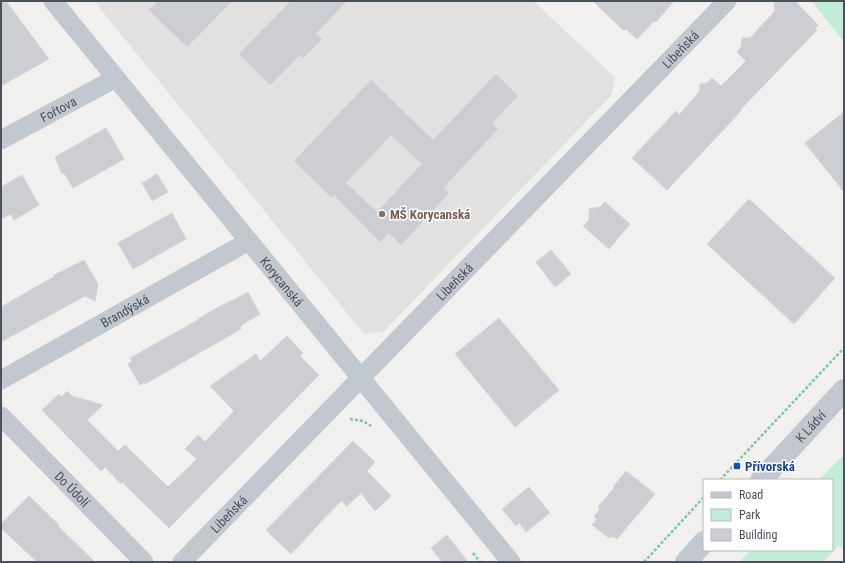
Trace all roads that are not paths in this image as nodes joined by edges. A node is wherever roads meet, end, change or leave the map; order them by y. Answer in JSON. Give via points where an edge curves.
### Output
{"nodes":[{"id":1,"x":53,"y":1,"type":"edge"},
{"id":2,"x":727,"y":1,"type":"edge"},
{"id":3,"x":116,"y":78,"type":"junction"},
{"id":4,"x":1,"y":140,"type":"edge"},
{"id":5,"x":249,"y":241,"type":"junction"},
{"id":6,"x":361,"y":378,"type":"junction"},
{"id":7,"x":1,"y":380,"type":"edge"},
{"id":8,"x":844,"y":390,"type":"edge"},
{"id":9,"x":1,"y":416,"type":"edge"},
{"id":10,"x":762,"y":479,"type":"edge"},
{"id":11,"x":703,"y":543,"type":"edge"},
{"id":12,"x":144,"y":562,"type":"edge"},
{"id":13,"x":182,"y":562,"type":"edge"},
{"id":14,"x":511,"y":562,"type":"edge"},
{"id":15,"x":686,"y":562,"type":"edge"}],
"edges":[{"from":1,"to":3,"type":"street","name":"Korycanská"},
{"from":2,"to":6,"type":"street","name":"Libeňská"},
{"from":3,"to":4,"type":"street","name":"Fořtova"},
{"from":3,"to":5,"type":"street","name":"Korycanská"},
{"from":5,"to":6,"type":"street","name":"Korycanská"},
{"from":5,"to":7,"type":"street","name":"Brandýská"},
{"from":6,"to":13,"type":"street","name":"Libeňská"},
{"from":6,"to":14,"type":"street","name":"Korycanská"},
{"from":8,"to":10,"type":"street","name":"K Ládví"},
{"from":9,"to":12,"type":"street","name":"Do Údolí"},
{"from":11,"to":15,"type":"street"}]}
